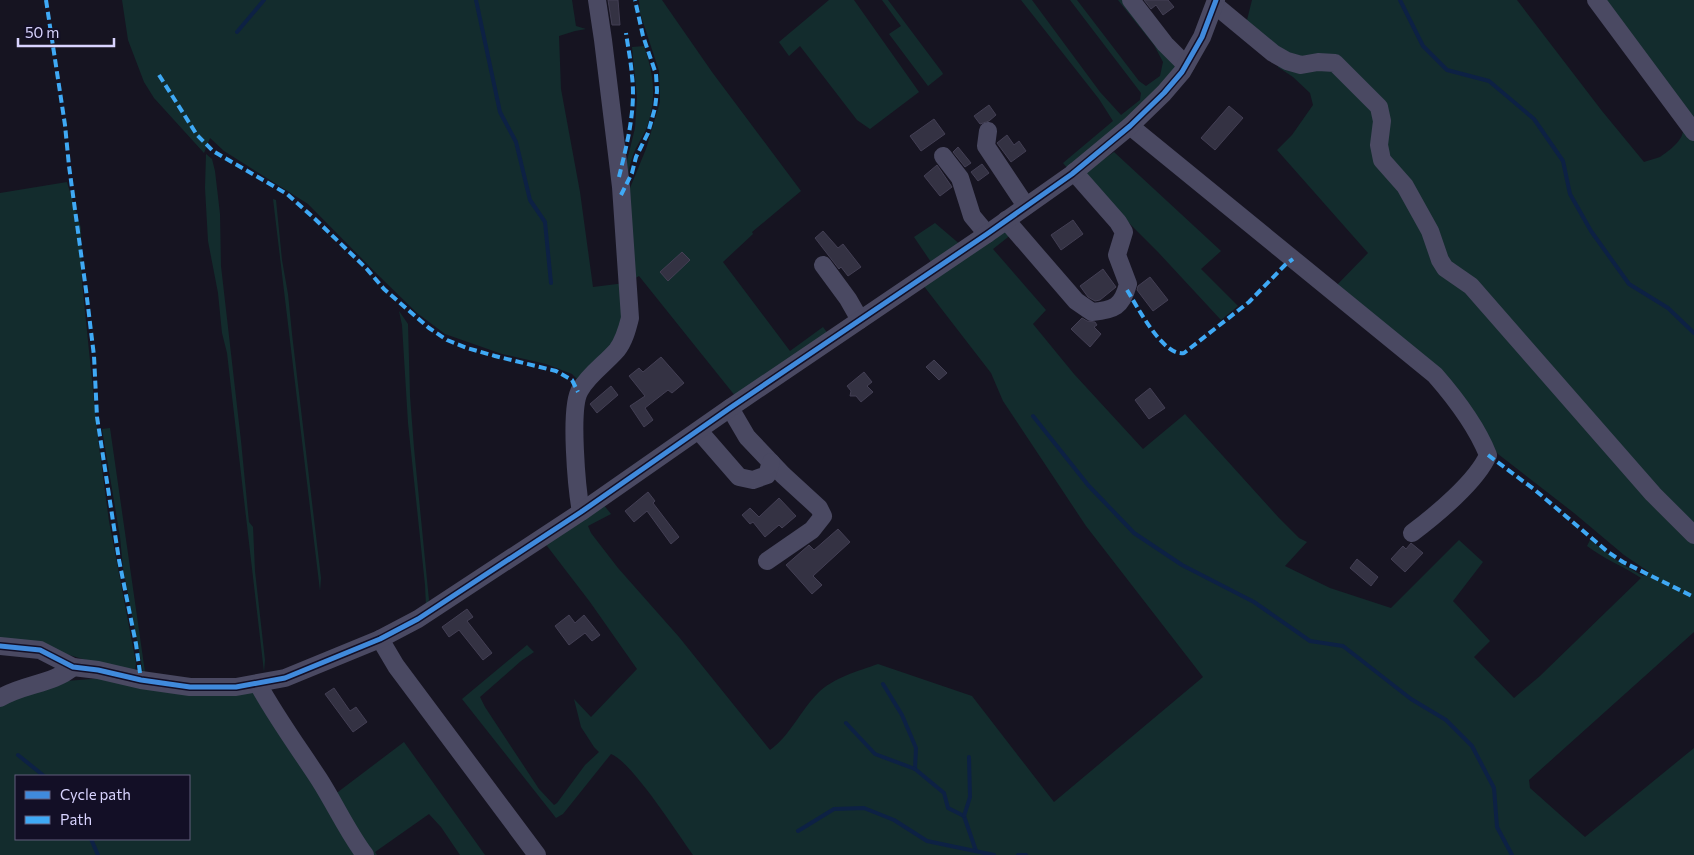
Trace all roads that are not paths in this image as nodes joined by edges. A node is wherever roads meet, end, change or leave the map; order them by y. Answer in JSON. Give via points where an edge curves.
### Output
{"nodes":[{"id":1,"x":597,"y":0,"type":"edge"},
{"id":2,"x":1131,"y":0,"type":"edge"},
{"id":3,"x":1596,"y":0,"type":"edge"},
{"id":4,"x":1215,"y":2,"type":"edge"},
{"id":5,"x":1186,"y":65,"type":"junction"},
{"id":6,"x":1130,"y":126,"type":"junction"},
{"id":7,"x":988,"y":131,"type":"dead end"},
{"id":8,"x":1694,"y":132,"type":"edge"},
{"id":9,"x":944,"y":156,"type":"dead end"},
{"id":10,"x":1074,"y":172,"type":"junction"},
{"id":11,"x":1026,"y":206,"type":"junction"},
{"id":12,"x":1006,"y":220,"type":"junction"},
{"id":13,"x":987,"y":234,"type":"junction"},
{"id":14,"x":823,"y":266,"type":"dead end"},
{"id":15,"x":860,"y":320,"type":"junction"},
{"id":16,"x":730,"y":408,"type":"junction"},
{"id":17,"x":699,"y":431,"type":"junction"},
{"id":18,"x":771,"y":462,"type":"junction"},
{"id":19,"x":582,"y":512,"type":"junction"},
{"id":20,"x":1412,"y":533,"type":"dead end"},
{"id":21,"x":1694,"y":535,"type":"edge"},
{"id":22,"x":767,"y":561,"type":"dead end"},
{"id":23,"x":380,"y":639,"type":"junction"},
{"id":24,"x":0,"y":646,"type":"edge"},
{"id":25,"x":73,"y":666,"type":"junction"},
{"id":26,"x":258,"y":684,"type":"junction"},
{"id":27,"x":0,"y":698,"type":"edge"},
{"id":28,"x":365,"y":855,"type":"edge"},
{"id":29,"x":537,"y":855,"type":"edge"}],
"edges":[{"from":1,"to":19,"type":"street","via":[[621,187],[630,318],[618,350],[590,376],[576,397],[578,498]]},
{"from":2,"to":5,"type":"street"},
{"from":3,"to":8,"type":"street"},
{"from":4,"to":5,"type":"street","via":[[1202,37]]},
{"from":4,"to":21,"type":"street","via":[[1273,53],[1287,61],[1301,65],[1335,63],[1379,107],[1382,160],[1405,186],[1430,230],[1445,268],[1471,286],[1652,494]]},
{"from":5,"to":6,"type":"street","via":[[1164,93]]},
{"from":6,"to":10,"type":"street"},
{"from":6,"to":20,"type":"street","via":[[1435,375],[1456,399],[1488,455],[1483,466],[1438,513]]},
{"from":7,"to":11,"type":"street","via":[[986,146]]},
{"from":9,"to":13,"type":"street","via":[[960,178],[972,216]]},
{"from":10,"to":11,"type":"street"},
{"from":10,"to":12,"type":"street","via":[[1124,232],[1116,255],[1128,284],[1123,299],[1109,310],[1092,312],[1076,302]]},
{"from":11,"to":12,"type":"street"},
{"from":12,"to":13,"type":"street"},
{"from":13,"to":15,"type":"street"},
{"from":14,"to":15,"type":"street"},
{"from":15,"to":16,"type":"street"},
{"from":16,"to":17,"type":"street"},
{"from":16,"to":18,"type":"street","via":[[747,437]]},
{"from":17,"to":18,"type":"street","via":[[739,477],[753,480],[767,475]]},
{"from":17,"to":19,"type":"street"},
{"from":18,"to":22,"type":"street","via":[[824,516],[812,530]]},
{"from":19,"to":23,"type":"street","via":[[418,619]]},
{"from":23,"to":26,"type":"street","via":[[285,678]]},
{"from":23,"to":29,"type":"street","via":[[396,666]]},
{"from":24,"to":25,"type":"street","via":[[40,650]]},
{"from":25,"to":26,"type":"street","via":[[190,687]]},
{"from":25,"to":27,"type":"street","via":[[65,674]]},
{"from":26,"to":28,"type":"street"}]}
